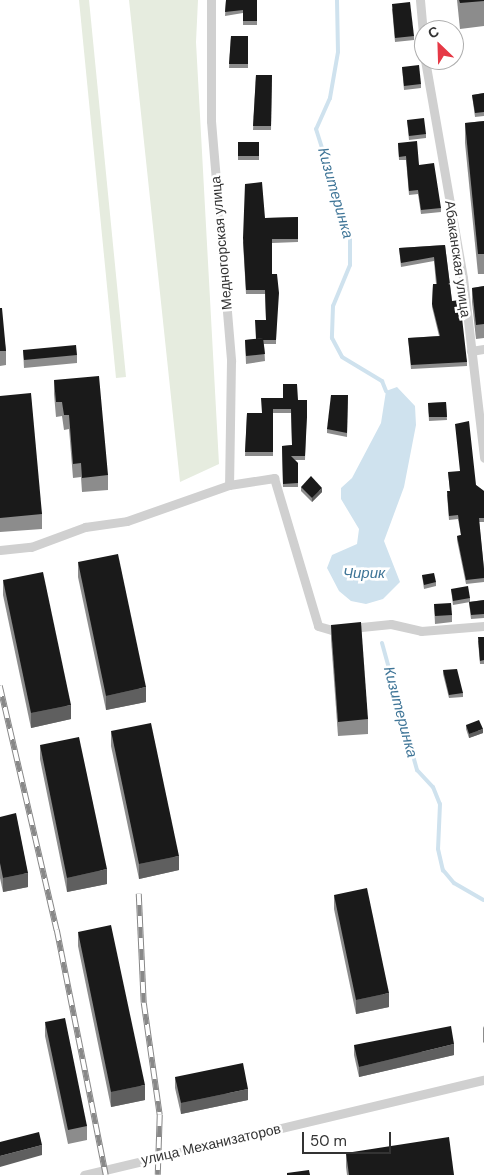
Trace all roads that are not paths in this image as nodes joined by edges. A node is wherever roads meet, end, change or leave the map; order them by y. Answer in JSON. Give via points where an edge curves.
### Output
{"nodes":[{"id":1,"x":211,"y":0,"type":"edge"},
{"id":2,"x":420,"y":0,"type":"edge"},
{"id":3,"x":422,"y":20,"type":"edge"},
{"id":4,"x":428,"y":70,"type":"edge"},
{"id":5,"x":484,"y":349,"type":"edge"},
{"id":6,"x":471,"y":351,"type":"junction"},
{"id":7,"x":484,"y":458,"type":"edge"},
{"id":8,"x":228,"y":485,"type":"junction"},
{"id":9,"x":0,"y":550,"type":"edge"},
{"id":10,"x":484,"y":626,"type":"edge"},
{"id":11,"x":484,"y":1080,"type":"edge"},
{"id":12,"x":84,"y":1175,"type":"edge"}],
"edges":[{"from":1,"to":8,"type":"street","name":"Медногорская улица","via":[[211,121],[231,361]]},
{"from":2,"to":3,"type":"street"},
{"from":4,"to":6,"type":"street","name":"Абаканская улица","via":[[463,278]]},
{"from":5,"to":6,"type":"street"},
{"from":6,"to":7,"type":"street","name":"Абаканская улица"},
{"from":8,"to":9,"type":"street","via":[[127,521],[85,527],[31,547]]},
{"from":8,"to":10,"type":"street","via":[[274,478],[311,613],[324,630],[391,624],[421,631]]},
{"from":11,"to":12,"type":"street","name":"улица Механизаторов"}]}
